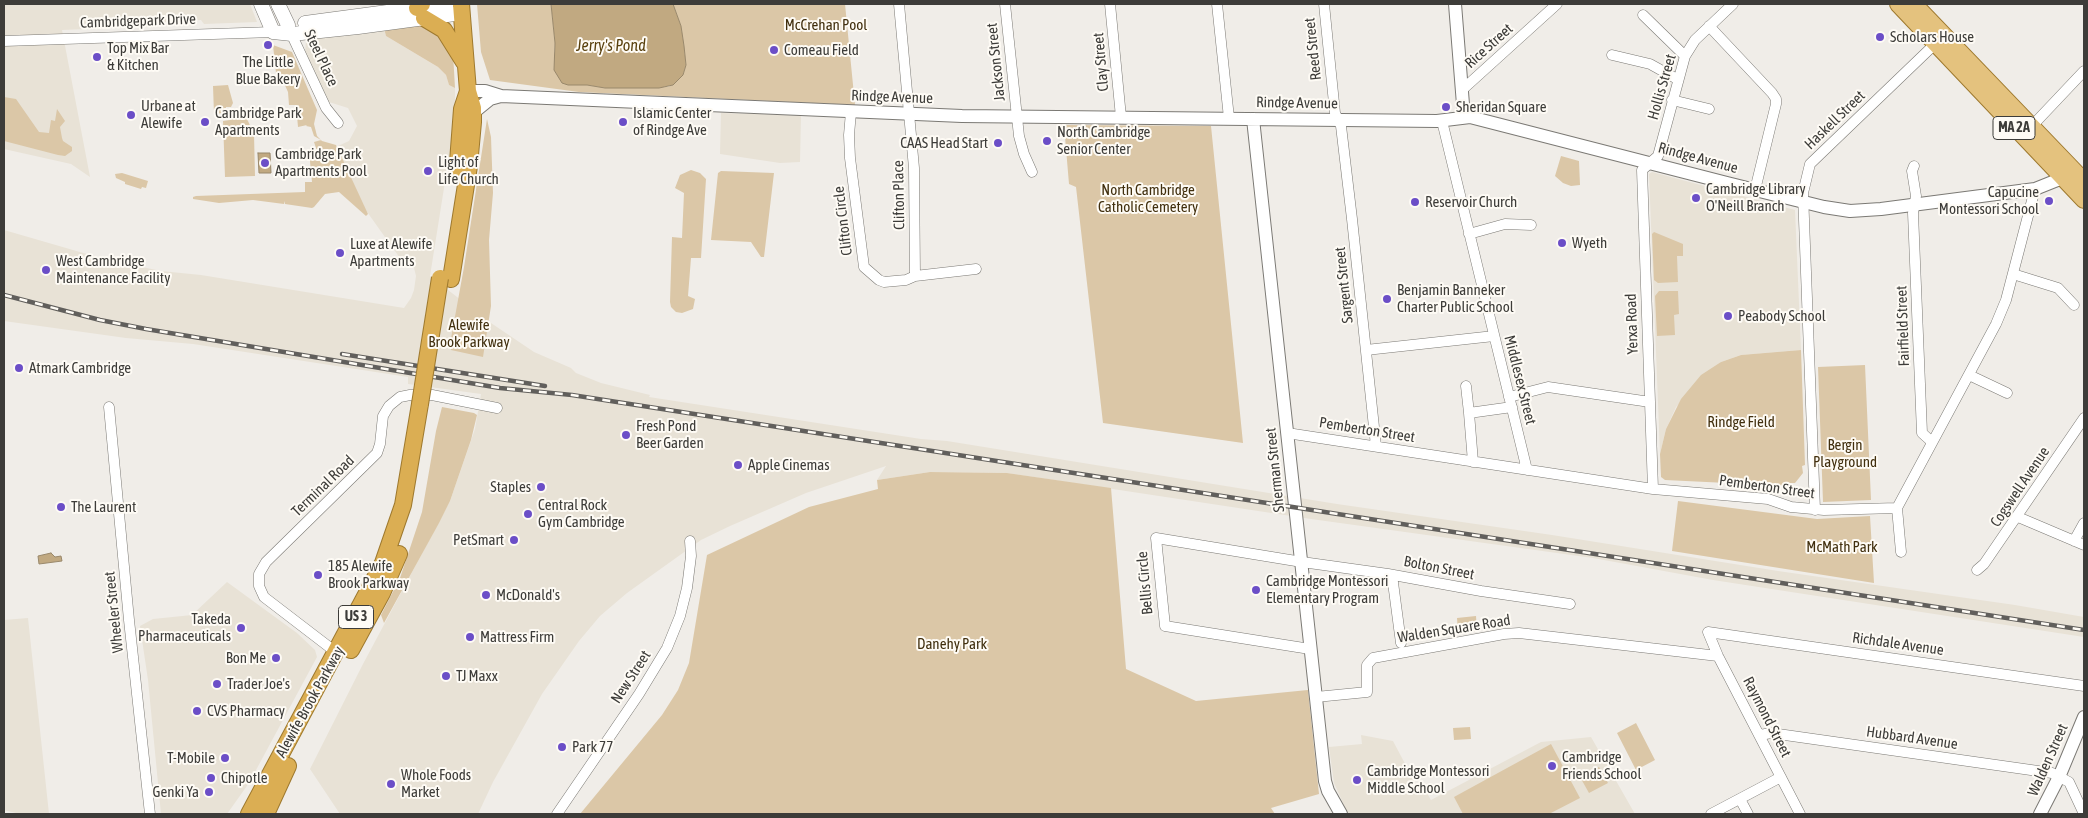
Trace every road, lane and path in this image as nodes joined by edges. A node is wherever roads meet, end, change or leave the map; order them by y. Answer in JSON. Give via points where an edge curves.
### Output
{"nodes":[{"id":1,"x":261,"y":4,"type":"edge"},
{"id":2,"x":278,"y":4,"type":"edge"},
{"id":3,"x":447,"y":4,"type":"edge"},
{"id":4,"x":899,"y":4,"type":"edge"},
{"id":5,"x":1005,"y":4,"type":"edge"},
{"id":6,"x":1110,"y":4,"type":"edge"},
{"id":7,"x":1217,"y":4,"type":"edge"},
{"id":8,"x":1324,"y":4,"type":"edge"},
{"id":9,"x":1455,"y":4,"type":"edge"},
{"id":10,"x":1557,"y":4,"type":"edge"},
{"id":11,"x":1733,"y":4,"type":"edge"},
{"id":12,"x":1909,"y":5,"type":"edge"},
{"id":13,"x":461,"y":8,"type":"edge"},
{"id":14,"x":421,"y":10,"type":"edge"},
{"id":15,"x":1643,"y":14,"type":"dead end"},
{"id":16,"x":1709,"y":26,"type":"junction"},
{"id":17,"x":290,"y":30,"type":"junction"},
{"id":18,"x":273,"y":32,"type":"junction"},
{"id":19,"x":4,"y":41,"type":"edge"},
{"id":20,"x":1936,"y":44,"type":"junction"},
{"id":21,"x":1612,"y":55,"type":"dead end"},
{"id":22,"x":1685,"y":56,"type":"junction"},
{"id":23,"x":466,"y":64,"type":"junction"},
{"id":24,"x":2084,"y":71,"type":"edge"},
{"id":25,"x":1970,"y":72,"type":"junction"},
{"id":26,"x":1678,"y":79,"type":"junction"},
{"id":27,"x":468,"y":90,"type":"junction"},
{"id":28,"x":1462,"y":90,"type":"junction"},
{"id":29,"x":501,"y":96,"type":"junction"},
{"id":30,"x":1672,"y":100,"type":"junction"},
{"id":31,"x":1709,"y":109,"type":"dead end"},
{"id":32,"x":474,"y":112,"type":"junction"},
{"id":33,"x":851,"y":112,"type":"junction"},
{"id":34,"x":909,"y":115,"type":"junction"},
{"id":35,"x":1464,"y":116,"type":"junction"},
{"id":36,"x":1016,"y":117,"type":"junction"},
{"id":37,"x":1121,"y":117,"type":"junction"},
{"id":38,"x":1229,"y":118,"type":"junction"},
{"id":39,"x":1253,"y":119,"type":"junction"},
{"id":40,"x":1338,"y":120,"type":"junction"},
{"id":41,"x":1442,"y":121,"type":"junction"},
{"id":42,"x":338,"y":123,"type":"dead end"},
{"id":43,"x":2032,"y":126,"type":"junction"},
{"id":44,"x":1650,"y":163,"type":"junction"},
{"id":45,"x":1914,"y":166,"type":"dead end"},
{"id":46,"x":1032,"y":172,"type":"dead end"},
{"id":47,"x":2074,"y":177,"type":"edge"},
{"id":48,"x":2035,"y":189,"type":"junction"},
{"id":49,"x":1755,"y":190,"type":"junction"},
{"id":50,"x":2084,"y":200,"type":"edge"},
{"id":51,"x":1803,"y":202,"type":"junction"},
{"id":52,"x":1914,"y":205,"type":"junction"},
{"id":53,"x":1531,"y":225,"type":"dead end"},
{"id":54,"x":1469,"y":234,"type":"junction"},
{"id":55,"x":976,"y":269,"type":"dead end"},
{"id":56,"x":2013,"y":274,"type":"junction"},
{"id":57,"x":915,"y":276,"type":"junction"},
{"id":58,"x":446,"y":278,"type":"junction"},
{"id":59,"x":2074,"y":305,"type":"dead end"},
{"id":60,"x":1494,"y":336,"type":"junction"},
{"id":61,"x":1366,"y":350,"type":"junction"},
{"id":62,"x":1969,"y":375,"type":"junction"},
{"id":63,"x":1466,"y":386,"type":"dead end"},
{"id":64,"x":2007,"y":394,"type":"dead end"},
{"id":65,"x":1509,"y":397,"type":"junction"},
{"id":66,"x":1650,"y":402,"type":"junction"},
{"id":67,"x":425,"y":405,"type":"junction"},
{"id":68,"x":109,"y":407,"type":"dead end"},
{"id":69,"x":1512,"y":407,"type":"junction"},
{"id":70,"x":497,"y":408,"type":"dead end"},
{"id":71,"x":1469,"y":413,"type":"junction"},
{"id":72,"x":2084,"y":418,"type":"edge"},
{"id":73,"x":1287,"y":433,"type":"junction"},
{"id":74,"x":1932,"y":442,"type":"junction"},
{"id":75,"x":1376,"y":446,"type":"junction"},
{"id":76,"x":1473,"y":462,"type":"junction"},
{"id":77,"x":1527,"y":470,"type":"junction"},
{"id":78,"x":1654,"y":489,"type":"junction"},
{"id":79,"x":1897,"y":508,"type":"junction"},
{"id":80,"x":1815,"y":510,"type":"junction"},
{"id":81,"x":2018,"y":517,"type":"junction"},
{"id":82,"x":2084,"y":523,"type":"edge"},
{"id":83,"x":690,"y":541,"type":"dead end"},
{"id":84,"x":2079,"y":543,"type":"edge"},
{"id":85,"x":1901,"y":552,"type":"dead end"},
{"id":86,"x":1302,"y":562,"type":"junction"},
{"id":87,"x":1977,"y":570,"type":"dead end"},
{"id":88,"x":1392,"y":574,"type":"junction"},
{"id":89,"x":1570,"y":604,"type":"dead end"},
{"id":90,"x":1708,"y":632,"type":"joint"},
{"id":91,"x":1400,"y":643,"type":"dead end"},
{"id":92,"x":1310,"y":649,"type":"junction"},
{"id":93,"x":337,"y":653,"type":"junction"},
{"id":94,"x":1718,"y":656,"type":"junction"},
{"id":95,"x":2084,"y":686,"type":"edge"},
{"id":96,"x":1316,"y":697,"type":"junction"},
{"id":97,"x":2084,"y":717,"type":"edge"},
{"id":98,"x":1760,"y":736,"type":"junction"},
{"id":99,"x":1781,"y":777,"type":"junction"},
{"id":100,"x":2059,"y":777,"type":"junction"},
{"id":101,"x":1740,"y":799,"type":"junction"},
{"id":102,"x":150,"y":814,"type":"edge"},
{"id":103,"x":249,"y":814,"type":"edge"},
{"id":104,"x":266,"y":814,"type":"edge"},
{"id":105,"x":557,"y":814,"type":"edge"},
{"id":106,"x":1341,"y":814,"type":"edge"},
{"id":107,"x":1712,"y":814,"type":"edge"},
{"id":108,"x":1748,"y":814,"type":"edge"},
{"id":109,"x":1800,"y":814,"type":"edge"},
{"id":110,"x":2040,"y":814,"type":"edge"},
{"id":111,"x":2084,"y":814,"type":"edge"}],
"edges":[{"from":1,"to":18,"type":"main road"},
{"from":2,"to":17,"type":"main road","name":"Steel Place"},
{"from":3,"to":14,"type":"main road","name":"Cambridgepark Drive"},
{"from":4,"to":34,"type":"street","name":"Clifton Place"},
{"from":5,"to":36,"type":"street","name":"Jackson Street"},
{"from":6,"to":37,"type":"street","name":"Clay Street"},
{"from":7,"to":38,"type":"street"},
{"from":8,"to":40,"type":"street","name":"Reed Street"},
{"from":9,"to":28,"type":"street"},
{"from":10,"to":28,"type":"street","name":"Rice Street"},
{"from":11,"to":16,"type":"street","name":"Hollis Street"},
{"from":12,"to":20,"type":"main road","number":"MA 2A"},
{"from":12,"to":25,"type":"main road","number":"MA 2A"},
{"from":13,"to":14,"type":"main road","name":"Cambridgepark Drive"},
{"from":13,"to":23,"type":"highway","name":"Alewife Brook Parkway","number":"US 3"},
{"from":14,"to":17,"type":"main road","name":"Cambridgepark Drive"},
{"from":14,"to":23,"type":"highway","via":[[446,33]]},
{"from":15,"to":22,"type":"street"},
{"from":16,"to":22,"type":"street","name":"Hollis Street"},
{"from":16,"to":49,"type":"street","via":[[1776,99]]},
{"from":17,"to":18,"type":"main road","name":"Cambridgepark Drive"},
{"from":17,"to":42,"type":"street","name":"Steel Place","via":[[326,108]]},
{"from":18,"to":19,"type":"street","name":"Cambridgepark Drive"},
{"from":20,"to":25,"type":"main road","number":"MA 2A"},
{"from":20,"to":51,"type":"street","name":"Haskell Street","via":[[1810,164]]},
{"from":21,"to":26,"type":"street","via":[[1650,64]]},
{"from":22,"to":26,"type":"street","name":"Hollis Street"},
{"from":23,"to":27,"type":"highway","name":"Alewife Brook Parkway","number":"US 3"},
{"from":24,"to":43,"type":"street"},
{"from":25,"to":43,"type":"main road","number":"MA 2A"},
{"from":25,"to":47,"type":"main road","number":"MA 2A"},
{"from":26,"to":30,"type":"street","name":"Hollis Street"},
{"from":27,"to":29,"type":"street","name":"Rindge Avenue"},
{"from":27,"to":32,"type":"highway","name":"Alewife Brook Parkway","number":"US 3"},
{"from":27,"to":58,"type":"highway","name":"Alewife Brook Parkway","number":"US 3","via":[[462,109]]},
{"from":28,"to":35,"type":"street"},
{"from":29,"to":32,"type":"street","via":[[490,99]]},
{"from":29,"to":33,"type":"street","name":"Rindge Avenue"},
{"from":30,"to":31,"type":"street"},
{"from":30,"to":44,"type":"street","name":"Hollis Street","via":[[1658,156]]},
{"from":32,"to":58,"type":"highway","name":"Alewife Brook Parkway","number":"US 3","via":[[469,166]]},
{"from":33,"to":34,"type":"street","name":"Rindge Avenue"},
{"from":33,"to":57,"type":"street","name":"Clifton Circle","via":[[850,152],[864,267],[884,282]]},
{"from":34,"to":36,"type":"street","name":"Rindge Avenue"},
{"from":34,"to":57,"type":"street","name":"Clifton Place","via":[[915,191]]},
{"from":35,"to":41,"type":"street","name":"Rindge Avenue"},
{"from":35,"to":44,"type":"street","name":"Rindge Avenue"},
{"from":36,"to":37,"type":"street","name":"Rindge Avenue"},
{"from":36,"to":46,"type":"street","name":"Jackson Street","via":[[1022,149]]},
{"from":37,"to":38,"type":"street","name":"Rindge Avenue"},
{"from":38,"to":39,"type":"street","name":"Rindge Avenue"},
{"from":39,"to":40,"type":"street","name":"Rindge Avenue"},
{"from":39,"to":73,"type":"street","name":"Sherman Street"},
{"from":40,"to":41,"type":"street","name":"Rindge Avenue"},
{"from":40,"to":61,"type":"street","name":"Sargent Street"},
{"from":41,"to":54,"type":"street","name":"Middlesex Street"},
{"from":43,"to":47,"type":"main road","number":"MA 2A"},
{"from":44,"to":49,"type":"street","name":"Rindge Avenue"},
{"from":44,"to":66,"type":"street","name":"Yerxa Road","via":[[1642,170]]},
{"from":45,"to":52,"type":"street","name":"Fairfield Street"},
{"from":47,"to":48,"type":"street","name":"Rindge Avenue"},
{"from":47,"to":50,"type":"main road","number":"MA 2A"},
{"from":48,"to":52,"type":"street","name":"Rindge Avenue"},
{"from":48,"to":56,"type":"street"},
{"from":49,"to":51,"type":"street","name":"Rindge Avenue"},
{"from":51,"to":52,"type":"street","name":"Rindge Avenue","via":[[1850,211]]},
{"from":51,"to":80,"type":"street","name":"Haskell Street"},
{"from":52,"to":74,"type":"street","name":"Fairfield Street","via":[[1922,433]]},
{"from":53,"to":54,"type":"street","via":[[1505,224]]},
{"from":54,"to":60,"type":"street","name":"Middlesex Street"},
{"from":55,"to":57,"type":"street","name":"Clifton Circle"},
{"from":56,"to":59,"type":"street","via":[[2058,288]]},
{"from":56,"to":62,"type":"street","via":[[1996,324]]},
{"from":58,"to":67,"type":"highway","name":"Alewife Brook Parkway","number":"US 3","bridge":true},
{"from":60,"to":61,"type":"street"},
{"from":60,"to":65,"type":"street","name":"Middlesex Street"},
{"from":61,"to":75,"type":"street","name":"Sargent Street"},
{"from":62,"to":64,"type":"street"},
{"from":62,"to":74,"type":"street"},
{"from":63,"to":71,"type":"street"},
{"from":65,"to":66,"type":"street","via":[[1548,387]]},
{"from":65,"to":69,"type":"street","name":"Middlesex Street"},
{"from":66,"to":78,"type":"street","name":"Yerxa Road"},
{"from":67,"to":93,"type":"highway","name":"Alewife Brook Parkway","number":"US 3","via":[[394,534],[378,576]]},
{"from":67,"to":104,"type":"highway","name":"Alewife Brook Parkway","number":"US 3","via":[[414,502],[394,567],[278,785]]},
{"from":68,"to":102,"type":"street","name":"Wheeler Street"},
{"from":69,"to":71,"type":"street"},
{"from":69,"to":77,"type":"street","name":"Middlesex Street"},
{"from":70,"to":93,"type":"street","name":"Terminal Road","via":[[432,394],[400,397],[383,416],[376,453],[266,562],[259,574],[264,598]]},
{"from":71,"to":76,"type":"street"},
{"from":72,"to":81,"type":"street","name":"Cogswell Avenue"},
{"from":73,"to":75,"type":"street","name":"Pemberton Street"},
{"from":73,"to":86,"type":"street","name":"Sherman Street"},
{"from":74,"to":79,"type":"street"},
{"from":75,"to":76,"type":"street","name":"Pemberton Street"},
{"from":76,"to":77,"type":"street","name":"Pemberton Street"},
{"from":77,"to":78,"type":"street","name":"Pemberton Street"},
{"from":78,"to":80,"type":"street","name":"Pemberton Street","via":[[1768,499],[1791,507]]},
{"from":79,"to":80,"type":"street","name":"Pemberton Street"},
{"from":79,"to":85,"type":"street"},
{"from":81,"to":84,"type":"street"},
{"from":81,"to":87,"type":"street","name":"Cogswell Avenue"},
{"from":82,"to":84,"type":"street"},
{"from":83,"to":105,"type":"street","name":"New Street","via":[[687,588],[667,648]]},
{"from":86,"to":88,"type":"street","name":"Bolton Street"},
{"from":86,"to":92,"type":"street","name":"Sherman Street"},
{"from":86,"to":92,"type":"street","name":"Bellis Circle","via":[[1156,538],[1164,626]]},
{"from":88,"to":89,"type":"street","name":"Bolton Street"},
{"from":88,"to":91,"type":"street"},
{"from":90,"to":94,"type":"street","name":"Raymond Street"},
{"from":90,"to":95,"type":"street","name":"Richdale Avenue"},
{"from":92,"to":96,"type":"street","name":"Sherman Street"},
{"from":93,"to":103,"type":"highway","name":"Alewife Brook Parkway","number":"US 3"},
{"from":94,"to":96,"type":"street","name":"Walden Square Road","via":[[1519,633],[1504,634],[1373,658],[1367,664],[1368,692]]},
{"from":94,"to":98,"type":"street","name":"Raymond Street"},
{"from":96,"to":106,"type":"street","name":"Sherman Street","via":[[1325,781]]},
{"from":97,"to":100,"type":"street","name":"Walden Street"},
{"from":98,"to":99,"type":"street","name":"Raymond Street"},
{"from":98,"to":100,"type":"street","name":"Hubbard Avenue","via":[[1771,733],[2052,772]]},
{"from":99,"to":101,"type":"street"},
{"from":99,"to":109,"type":"street","name":"Raymond Street"},
{"from":100,"to":110,"type":"street","name":"Walden Street"},
{"from":100,"to":111,"type":"street","via":[[2069,782]]},
{"from":101,"to":107,"type":"street"},
{"from":101,"to":108,"type":"street"}]}
